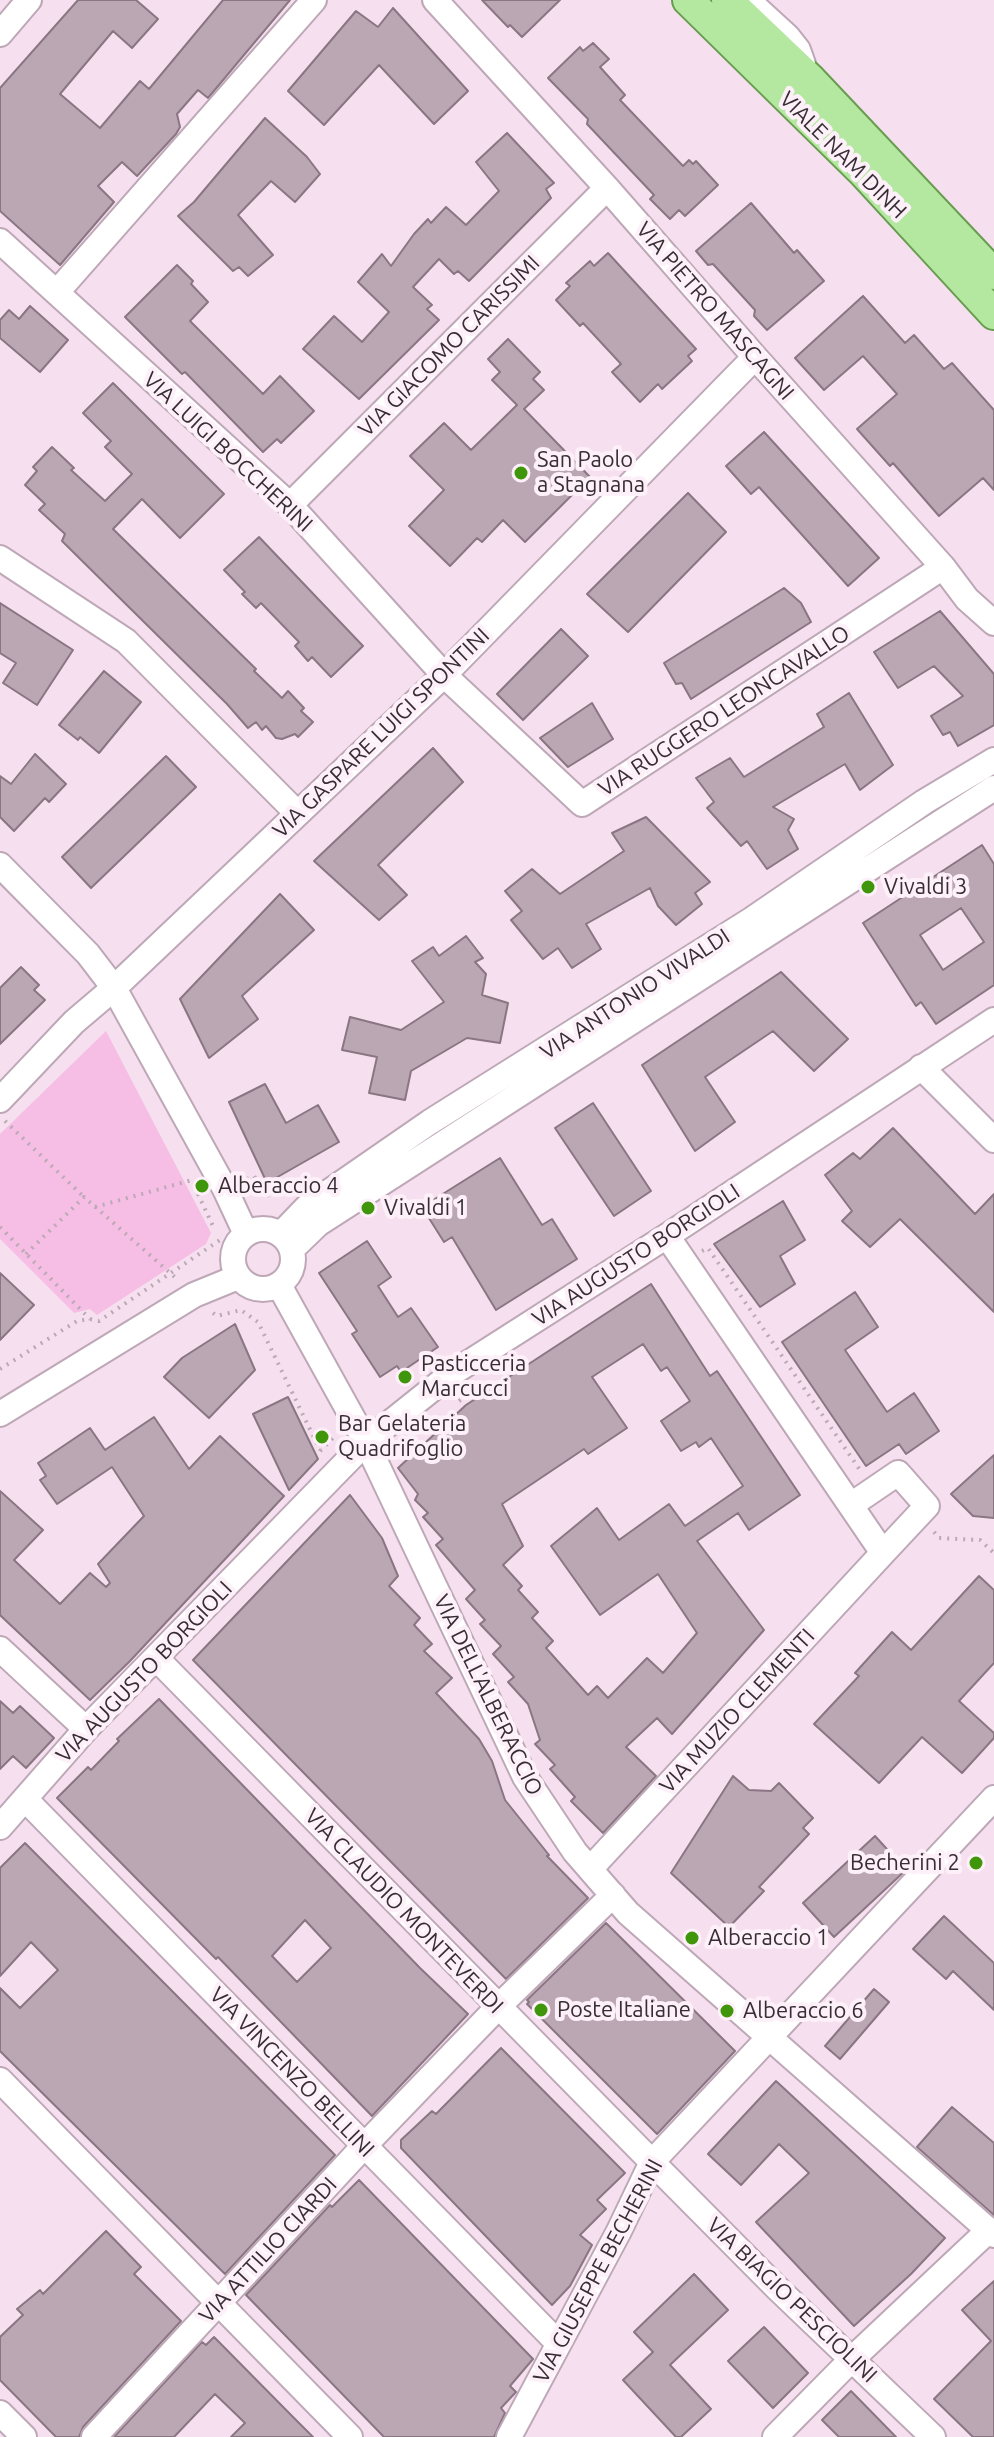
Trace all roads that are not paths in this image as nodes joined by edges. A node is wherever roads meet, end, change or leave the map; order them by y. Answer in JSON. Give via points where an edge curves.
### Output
{"nodes":[{"id":1,"x":314,"y":0,"type":"edge"},
{"id":2,"x":435,"y":0,"type":"edge"},
{"id":3,"x":688,"y":0,"type":"edge"},
{"id":4,"x":727,"y":0,"type":"edge"},
{"id":5,"x":748,"y":0,"type":"edge"},
{"id":6,"x":17,"y":4,"type":"edge"},
{"id":7,"x":0,"y":34,"type":"edge"},
{"id":8,"x":809,"y":78,"type":"junction"},
{"id":9,"x":607,"y":188,"type":"junction"},
{"id":10,"x":0,"y":241,"type":"edge"},
{"id":11,"x":994,"y":274,"type":"edge"},
{"id":12,"x":57,"y":292,"type":"junction"},
{"id":13,"x":994,"y":314,"type":"edge"},
{"id":14,"x":755,"y":357,"type":"junction"},
{"id":15,"x":290,"y":505,"type":"junction"},
{"id":16,"x":0,"y":558,"type":"edge"},
{"id":17,"x":943,"y":567,"type":"junction"},
{"id":18,"x":994,"y":623,"type":"edge"},
{"id":19,"x":444,"y":675,"type":"junction"},
{"id":20,"x":994,"y":760,"type":"edge"},
{"id":21,"x":994,"y":788,"type":"edge"},
{"id":22,"x":297,"y":813,"type":"junction"},
{"id":23,"x":0,"y":865,"type":"edge"},
{"id":24,"x":114,"y":988,"type":"junction"},
{"id":25,"x":994,"y":1020,"type":"edge"},
{"id":26,"x":921,"y":1067,"type":"junction"},
{"id":27,"x":0,"y":1100,"type":"edge"},
{"id":28,"x":994,"y":1140,"type":"edge"},
{"id":29,"x":246,"y":1234,"type":"junction"},
{"id":30,"x":667,"y":1236,"type":"junction"},
{"id":31,"x":286,"y":1242,"type":"junction"},
{"id":32,"x":238,"y":1277,"type":"junction"},
{"id":33,"x":279,"y":1285,"type":"junction"},
{"id":34,"x":0,"y":1414,"type":"edge"},
{"id":35,"x":366,"y":1442,"type":"junction"},
{"id":36,"x":851,"y":1505,"type":"junction"},
{"id":37,"x":883,"y":1553,"type":"junction"},
{"id":38,"x":0,"y":1649,"type":"edge"},
{"id":39,"x":157,"y":1659,"type":"junction"},
{"id":40,"x":86,"y":1729,"type":"junction"},
{"id":41,"x":994,"y":1798,"type":"edge"},
{"id":42,"x":25,"y":1799,"type":"junction"},
{"id":43,"x":0,"y":1827,"type":"edge"},
{"id":44,"x":591,"y":1868,"type":"junction"},
{"id":45,"x":613,"y":1895,"type":"junction"},
{"id":46,"x":498,"y":2007,"type":"junction"},
{"id":47,"x":770,"y":2036,"type":"junction"},
{"id":48,"x":0,"y":2080,"type":"edge"},
{"id":49,"x":364,"y":2146,"type":"junction"},
{"id":50,"x":652,"y":2162,"type":"junction"},
{"id":51,"x":991,"y":2232,"type":"edge"},
{"id":52,"x":221,"y":2303,"type":"junction"},
{"id":53,"x":558,"y":2343,"type":"junction"},
{"id":54,"x":852,"y":2359,"type":"junction"},
{"id":55,"x":0,"y":2413,"type":"edge"},
{"id":56,"x":24,"y":2437,"type":"edge"},
{"id":57,"x":94,"y":2437,"type":"edge"},
{"id":58,"x":350,"y":2437,"type":"edge"},
{"id":59,"x":509,"y":2437,"type":"edge"},
{"id":60,"x":775,"y":2437,"type":"edge"},
{"id":61,"x":933,"y":2437,"type":"edge"}],
"edges":[{"from":1,"to":12,"type":"street"},
{"from":2,"to":9,"type":"street","name":"VIA PIETRO MASCAGNI"},
{"from":3,"to":13,"type":"main road","name":"VIALE NAM DINH","via":[[864,173]]},
{"from":4,"to":8,"type":"main road","name":"VIALE NAM DINH"},
{"from":5,"to":8,"type":"street","via":[[798,50]]},
{"from":6,"to":7,"type":"street"},
{"from":8,"to":11,"type":"main road","name":"VIALE NAM DINH"},
{"from":9,"to":14,"type":"street","name":"VIA PIETRO MASCAGNI"},
{"from":9,"to":15,"type":"street","name":"VIA GIACOMO CARISSIMI"},
{"from":10,"to":12,"type":"street","name":"VIA LUIGI BOCCHERINI"},
{"from":12,"to":15,"type":"street","name":"VIA LUIGI BOCCHERINI"},
{"from":14,"to":17,"type":"street","name":"VIA PIETRO MASCAGNI"},
{"from":14,"to":19,"type":"street","name":"VIA GASPARE LUIGI SPONTINI"},
{"from":15,"to":19,"type":"street","name":"VIA LUIGI BOCCHERINI"},
{"from":16,"to":22,"type":"street","via":[[126,641]]},
{"from":17,"to":18,"type":"street","name":"VIA PIETRO MASCAGNI"},
{"from":17,"to":19,"type":"street","name":"VIA RUGGERO LEONCAVALLO","via":[[582,804]]},
{"from":19,"to":22,"type":"street","name":"VIA GASPARE LUIGI SPONTINI"},
{"from":20,"to":31,"type":"street","name":"VIA ANTONIO VIVALDI","via":[[430,1122],[307,1207]]},
{"from":21,"to":31,"type":"street","name":"VIA ANTONIO VIVALDI"},
{"from":22,"to":24,"type":"street","name":"VIA GASPARE LUIGI SPONTINI"},
{"from":23,"to":24,"type":"street","via":[[88,954]]},
{"from":24,"to":27,"type":"street","name":"VIA GASPARE LUIGI SPONTINI"},
{"from":24,"to":29,"type":"street"},
{"from":25,"to":26,"type":"street","name":"VIA AUGUSTO BORGIOLI"},
{"from":26,"to":28,"type":"street"},
{"from":26,"to":30,"type":"street","name":"VIA AUGUSTO BORGIOLI"},
{"from":29,"to":31,"type":"street","via":[[272,1230]]},
{"from":29,"to":32,"type":"street","via":[[233,1256]]},
{"from":30,"to":35,"type":"street","name":"VIA AUGUSTO BORGIOLI","via":[[451,1374]]},
{"from":30,"to":36,"type":"street"},
{"from":31,"to":33,"type":"street","via":[[293,1261]]},
{"from":32,"to":33,"type":"street","via":[[261,1290]]},
{"from":32,"to":34,"type":"street","via":[[194,1295]]},
{"from":33,"to":35,"type":"street","name":"VIA DELL'ALBERACCIO"},
{"from":35,"to":39,"type":"street","name":"VIA AUGUSTO BORGIOLI"},
{"from":35,"to":44,"type":"street","name":"VIA DELL'ALBERACCIO","via":[[525,1777]]},
{"from":36,"to":37,"type":"street"},
{"from":36,"to":37,"type":"street","name":"VIA MUZIO CLEMENTI","via":[[898,1473],[927,1506]]},
{"from":37,"to":44,"type":"street","name":"VIA MUZIO CLEMENTI"},
{"from":38,"to":40,"type":"street"},
{"from":39,"to":40,"type":"street","name":"VIA AUGUSTO BORGIOLI"},
{"from":39,"to":46,"type":"street","name":"VIA CLAUDIO MONTEVERDI"},
{"from":40,"to":42,"type":"street","name":"VIA AUGUSTO BORGIOLI"},
{"from":41,"to":47,"type":"street","name":"VIA GIUSEPPE BECHERINI"},
{"from":42,"to":43,"type":"street","name":"VIA AUGUSTO BORGIOLI"},
{"from":42,"to":49,"type":"street","name":"VIA VINCENZO BELLINI"},
{"from":44,"to":45,"type":"street","name":"VIA DELL'ALBERACCIO"},
{"from":45,"to":46,"type":"street","name":"VIA ATTILIO CIARDI"},
{"from":45,"to":47,"type":"street","name":"VIA DELL'ALBERACCIO"},
{"from":46,"to":49,"type":"street","name":"VIA ATTILIO CIARDI"},
{"from":46,"to":50,"type":"street","name":"VIA CLAUDIO MONTEVERDI"},
{"from":47,"to":50,"type":"street","name":"VIA GIUSEPPE BECHERINI"},
{"from":47,"to":51,"type":"street","name":"VIA DELL'ALBERACCIO"},
{"from":48,"to":52,"type":"street"},
{"from":49,"to":52,"type":"street","name":"VIA ATTILIO CIARDI"},
{"from":49,"to":53,"type":"street","name":"VIA VINCENZO BELLINI"},
{"from":50,"to":53,"type":"street","name":"VIA GIUSEPPE BECHERINI"},
{"from":50,"to":54,"type":"street","name":"VIA BIAGIO PESCIOLINI"},
{"from":51,"to":54,"type":"street"},
{"from":52,"to":57,"type":"street","name":"VIA ATTILIO CIARDI"},
{"from":52,"to":58,"type":"street"},
{"from":53,"to":59,"type":"street","name":"VIA GIUSEPPE BECHERINI"},
{"from":54,"to":60,"type":"street"},
{"from":54,"to":61,"type":"street","name":"VIA BIAGIO PESCIOLINI"},
{"from":55,"to":56,"type":"street"}]}
